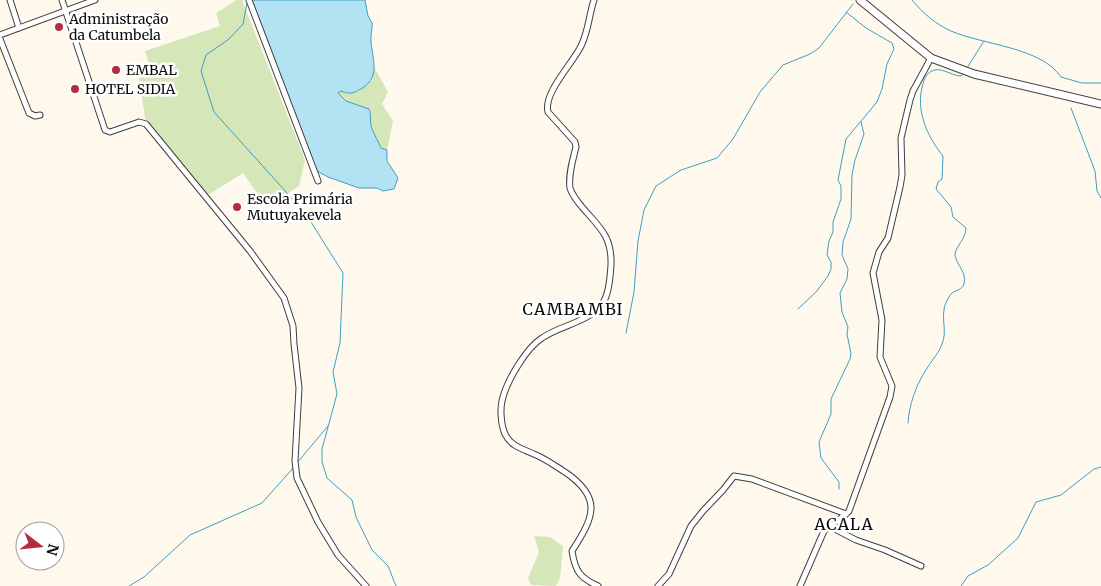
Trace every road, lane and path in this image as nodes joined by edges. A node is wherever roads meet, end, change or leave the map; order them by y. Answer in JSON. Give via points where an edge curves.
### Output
{"nodes":[{"id":1,"x":10,"y":0,"type":"edge"},
{"id":2,"x":62,"y":0,"type":"edge"},
{"id":3,"x":95,"y":0,"type":"edge"},
{"id":4,"x":249,"y":0,"type":"edge"},
{"id":5,"x":594,"y":0,"type":"edge"},
{"id":6,"x":860,"y":0,"type":"edge"},
{"id":7,"x":65,"y":11,"type":"junction"},
{"id":8,"x":19,"y":28,"type":"junction"},
{"id":9,"x":0,"y":35,"type":"edge"},
{"id":10,"x":0,"y":39,"type":"edge"},
{"id":11,"x":932,"y":58,"type":"junction"},
{"id":12,"x":1101,"y":104,"type":"edge"},
{"id":13,"x":40,"y":115,"type":"dead end"},
{"id":14,"x":318,"y":181,"type":"dead end"},
{"id":15,"x":846,"y":514,"type":"junction"},
{"id":16,"x":829,"y":526,"type":"junction"},
{"id":17,"x":921,"y":566,"type":"dead end"},
{"id":18,"x":366,"y":586,"type":"edge"},
{"id":19,"x":598,"y":586,"type":"edge"},
{"id":20,"x":658,"y":586,"type":"edge"},
{"id":21,"x":800,"y":586,"type":"edge"}],
"edges":[{"from":1,"to":8,"type":"street"},
{"from":2,"to":7,"type":"street"},
{"from":3,"to":7,"type":"street"},
{"from":4,"to":14,"type":"street"},
{"from":5,"to":19,"type":"street","via":[[582,45],[546,106],[575,142],[570,188],[609,243],[610,284],[596,311],[536,342],[506,389],[501,414],[505,435],[516,446],[546,460],[581,484],[589,494],[589,521],[572,551],[574,566],[586,580]]},
{"from":6,"to":11,"type":"street"},
{"from":7,"to":8,"type":"street"},
{"from":7,"to":18,"type":"street","via":[[105,130],[139,122],[146,124],[250,251],[284,298],[293,326],[300,388],[295,461],[297,478],[338,555]]},
{"from":8,"to":9,"type":"street"},
{"from":10,"to":13,"type":"street","via":[[29,113]]},
{"from":11,"to":12,"type":"street","via":[[974,74]]},
{"from":11,"to":15,"type":"street","via":[[910,100],[901,138],[900,187],[888,238],[872,273],[882,320],[880,357],[892,386]]},
{"from":15,"to":16,"type":"street"},
{"from":15,"to":20,"type":"street","via":[[752,479],[734,476],[691,526],[672,567]]},
{"from":16,"to":17,"type":"street"},
{"from":16,"to":21,"type":"street"}]}
